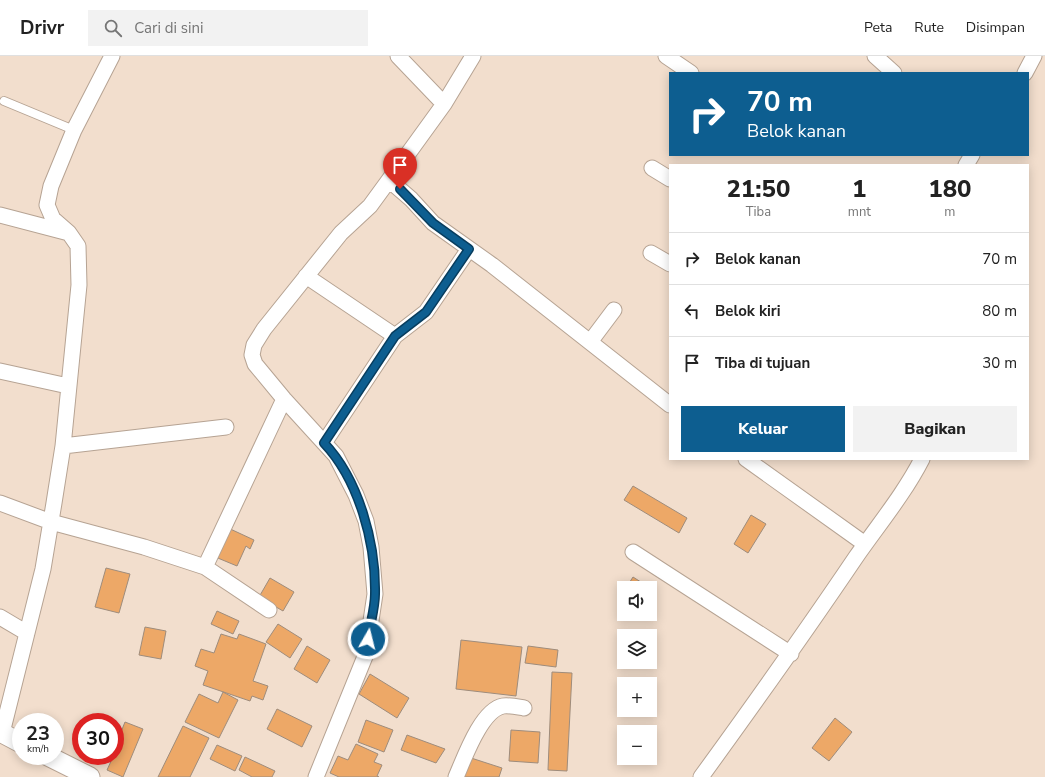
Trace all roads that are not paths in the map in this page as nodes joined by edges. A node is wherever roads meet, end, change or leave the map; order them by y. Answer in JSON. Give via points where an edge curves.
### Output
{"nodes":[{"id":1,"x":112,"y":56,"type":"edge"},
{"id":2,"x":398,"y":56,"type":"edge"},
{"id":3,"x":473,"y":56,"type":"edge"},
{"id":4,"x":666,"y":56,"type":"edge"},
{"id":5,"x":875,"y":56,"type":"edge"},
{"id":6,"x":1034,"y":56,"type":"edge"},
{"id":7,"x":690,"y":72,"type":"edge"},
{"id":8,"x":893,"y":72,"type":"edge"},
{"id":9,"x":1026,"y":72,"type":"edge"},
{"id":10,"x":4,"y":101,"type":"dead end"},
{"id":11,"x":444,"y":104,"type":"junction"},
{"id":12,"x":74,"y":130,"type":"junction"},
{"id":13,"x":652,"y":168,"type":"dead end"},
{"id":14,"x":669,"y":178,"type":"edge"},
{"id":15,"x":389,"y":180,"type":"junction"},
{"id":16,"x":0,"y":215,"type":"edge"},
{"id":17,"x":69,"y":233,"type":"junction"},
{"id":18,"x":469,"y":249,"type":"junction"},
{"id":19,"x":650,"y":253,"type":"dead end"},
{"id":20,"x":669,"y":263,"type":"edge"},
{"id":21,"x":306,"y":276,"type":"junction"},
{"id":22,"x":614,"y":310,"type":"dead end"},
{"id":23,"x":395,"y":336,"type":"junction"},
{"id":24,"x":590,"y":342,"type":"junction"},
{"id":25,"x":0,"y":371,"type":"edge"},
{"id":26,"x":68,"y":386,"type":"junction"},
{"id":27,"x":284,"y":399,"type":"junction"},
{"id":28,"x":669,"y":404,"type":"edge"},
{"id":29,"x":226,"y":427,"type":"dead end"},
{"id":30,"x":324,"y":443,"type":"junction"},
{"id":31,"x":63,"y":446,"type":"junction"},
{"id":32,"x":747,"y":460,"type":"edge"},
{"id":33,"x":922,"y":460,"type":"edge"},
{"id":34,"x":0,"y":503,"type":"edge"},
{"id":35,"x":51,"y":522,"type":"junction"},
{"id":36,"x":865,"y":544,"type":"junction"},
{"id":37,"x":633,"y":552,"type":"dead end"},
{"id":38,"x":205,"y":567,"type":"junction"},
{"id":39,"x":268,"y":610,"type":"dead end"},
{"id":40,"x":0,"y":617,"type":"edge"},
{"id":41,"x":27,"y":633,"type":"junction"},
{"id":42,"x":791,"y":654,"type":"junction"},
{"id":43,"x":524,"y":708,"type":"dead end"},
{"id":44,"x":1,"y":733,"type":"edge"},
{"id":45,"x":12,"y":738,"type":"edge"},
{"id":46,"x":64,"y":764,"type":"edge"},
{"id":47,"x":90,"y":777,"type":"edge"},
{"id":48,"x":316,"y":777,"type":"edge"},
{"id":49,"x":456,"y":777,"type":"edge"},
{"id":50,"x":701,"y":777,"type":"edge"}],
"edges":[{"from":1,"to":12,"type":"street"},
{"from":2,"to":11,"type":"street"},
{"from":3,"to":11,"type":"street"},
{"from":4,"to":7,"type":"street"},
{"from":5,"to":8,"type":"street"},
{"from":6,"to":9,"type":"street"},
{"from":10,"to":12,"type":"lane"},
{"from":11,"to":15,"type":"street"},
{"from":12,"to":17,"type":"street","via":[[51,186],[47,204],[53,219]]},
{"from":13,"to":14,"type":"street"},
{"from":15,"to":18,"type":"street","via":[[433,223]]},
{"from":15,"to":21,"type":"street","via":[[370,206],[341,233]]},
{"from":16,"to":17,"type":"street"},
{"from":17,"to":26,"type":"street","via":[[78,246],[79,284]]},
{"from":18,"to":23,"type":"street","via":[[426,312]]},
{"from":18,"to":24,"type":"street"},
{"from":19,"to":20,"type":"street"},
{"from":21,"to":23,"type":"street"},
{"from":21,"to":27,"type":"street","via":[[254,345],[252,355],[255,364]]},
{"from":22,"to":24,"type":"street"},
{"from":23,"to":30,"type":"street"},
{"from":24,"to":28,"type":"street"},
{"from":25,"to":26,"type":"street"},
{"from":26,"to":31,"type":"street"},
{"from":27,"to":30,"type":"street"},
{"from":27,"to":38,"type":"street"},
{"from":29,"to":31,"type":"street"},
{"from":30,"to":48,"type":"street","via":[[336,456],[366,521],[375,594],[366,654]]},
{"from":31,"to":35,"type":"street"},
{"from":32,"to":36,"type":"street"},
{"from":33,"to":36,"type":"street","via":[[911,482]]},
{"from":34,"to":35,"type":"street"},
{"from":35,"to":38,"type":"street","via":[[144,547]]},
{"from":35,"to":41,"type":"street"},
{"from":36,"to":42,"type":"street"},
{"from":37,"to":42,"type":"street"},
{"from":38,"to":39,"type":"street"},
{"from":40,"to":41,"type":"street"},
{"from":41,"to":44,"type":"street"},
{"from":42,"to":50,"type":"street"},
{"from":43,"to":49,"type":"street","via":[[503,706],[491,711],[476,732]]},
{"from":44,"to":45,"type":"street"},
{"from":46,"to":47,"type":"street"}]}
